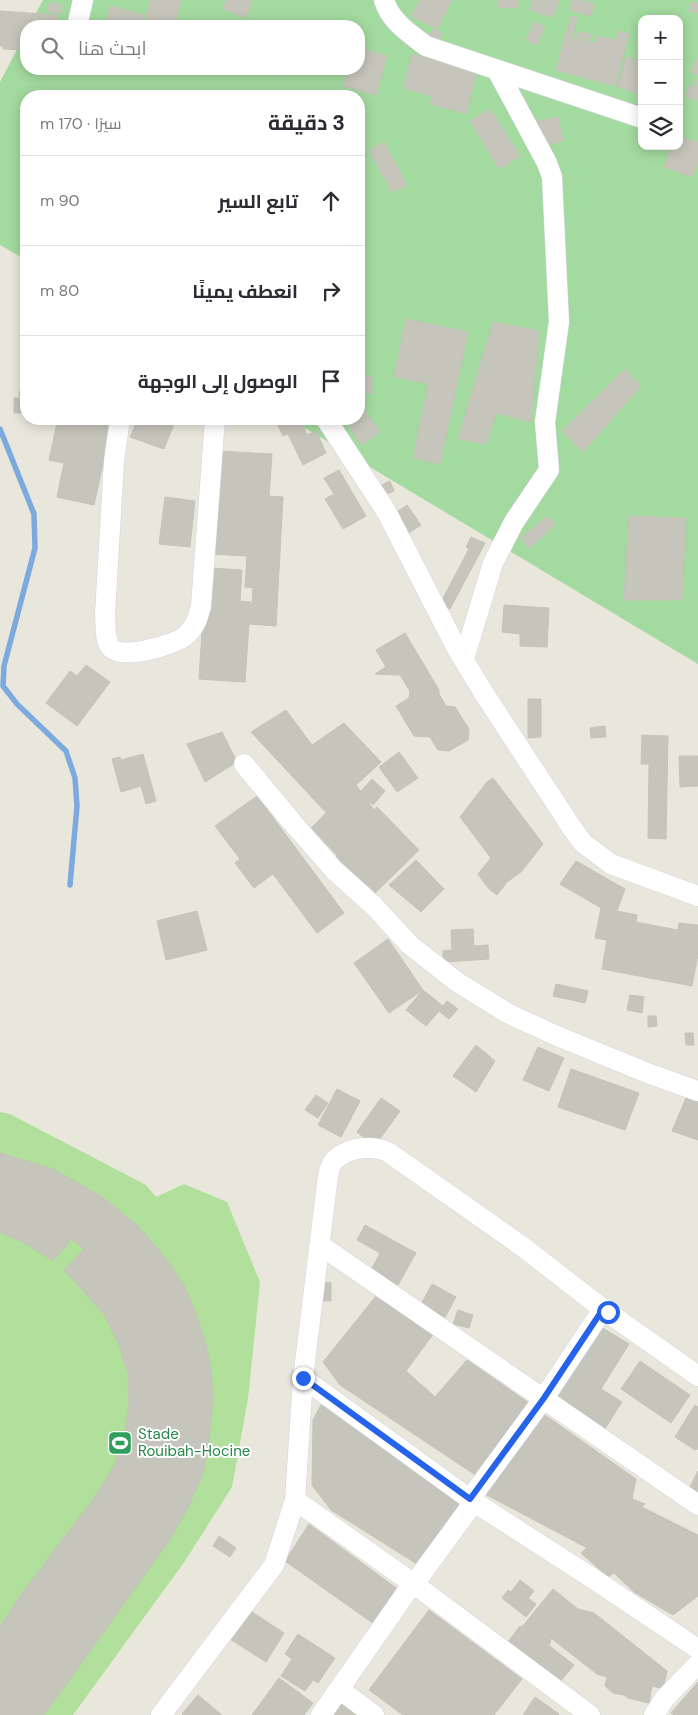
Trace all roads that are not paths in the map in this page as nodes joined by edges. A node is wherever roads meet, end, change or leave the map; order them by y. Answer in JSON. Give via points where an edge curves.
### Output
{"nodes":[{"id":1,"x":83,"y":0,"type":"edge"},
{"id":2,"x":384,"y":0,"type":"edge"},
{"id":3,"x":78,"y":20,"type":"edge"},
{"id":4,"x":497,"y":70,"type":"junction"},
{"id":5,"x":638,"y":117,"type":"edge"},
{"id":6,"x":119,"y":425,"type":"edge"},
{"id":7,"x":215,"y":425,"type":"edge"},
{"id":8,"x":330,"y":425,"type":"edge"},
{"id":9,"x":464,"y":659,"type":"junction"},
{"id":10,"x":244,"y":764,"type":"dead end"},
{"id":11,"x":698,"y":896,"type":"edge"},
{"id":12,"x":698,"y":1091,"type":"edge"},
{"id":13,"x":320,"y":1245,"type":"junction"},
{"id":14,"x":603,"y":1309,"type":"junction"},
{"id":15,"x":698,"y":1376,"type":"edge"},
{"id":16,"x":303,"y":1378,"type":"junction"},
{"id":17,"x":544,"y":1398,"type":"junction"},
{"id":18,"x":295,"y":1500,"type":"junction"},
{"id":19,"x":472,"y":1500,"type":"junction"},
{"id":20,"x":698,"y":1505,"type":"edge"},
{"id":21,"x":414,"y":1584,"type":"junction"},
{"id":22,"x":698,"y":1649,"type":"edge"},
{"id":23,"x":698,"y":1664,"type":"edge"},
{"id":24,"x":339,"y":1689,"type":"junction"},
{"id":25,"x":161,"y":1715,"type":"edge"},
{"id":26,"x":321,"y":1715,"type":"edge"},
{"id":27,"x":374,"y":1715,"type":"edge"},
{"id":28,"x":590,"y":1715,"type":"edge"},
{"id":29,"x":654,"y":1715,"type":"edge"}],
"edges":[{"from":1,"to":3,"type":"street"},
{"from":2,"to":4,"type":"street","via":[[388,11],[405,30],[426,46]]},
{"from":4,"to":5,"type":"street"},
{"from":4,"to":9,"type":"street","via":[[552,177],[559,322],[545,422],[549,470],[514,522],[493,563]]},
{"from":6,"to":7,"type":"street","via":[[105,614],[110,647],[124,653],[169,646],[186,636],[198,618]]},
{"from":8,"to":9,"type":"street","via":[[386,511]]},
{"from":9,"to":11,"type":"street","via":[[529,765],[583,843],[611,864]]},
{"from":10,"to":12,"type":"street","via":[[334,870],[410,945],[457,982],[509,1014],[557,1036]]},
{"from":13,"to":14,"type":"street","via":[[328,1176],[333,1163],[352,1150],[374,1147],[388,1152],[523,1247]]},
{"from":13,"to":16,"type":"street"},
{"from":13,"to":17,"type":"street"},
{"from":14,"to":15,"type":"street"},
{"from":14,"to":17,"type":"street"},
{"from":16,"to":18,"type":"street"},
{"from":16,"to":19,"type":"street"},
{"from":17,"to":19,"type":"street"},
{"from":17,"to":20,"type":"street"},
{"from":18,"to":21,"type":"street"},
{"from":18,"to":25,"type":"street","via":[[274,1565]]},
{"from":19,"to":21,"type":"street"},
{"from":19,"to":22,"type":"street"},
{"from":21,"to":24,"type":"street"},
{"from":21,"to":28,"type":"street"},
{"from":23,"to":29,"type":"street","via":[[665,1698]]},
{"from":24,"to":26,"type":"street"},
{"from":24,"to":27,"type":"street"}]}
